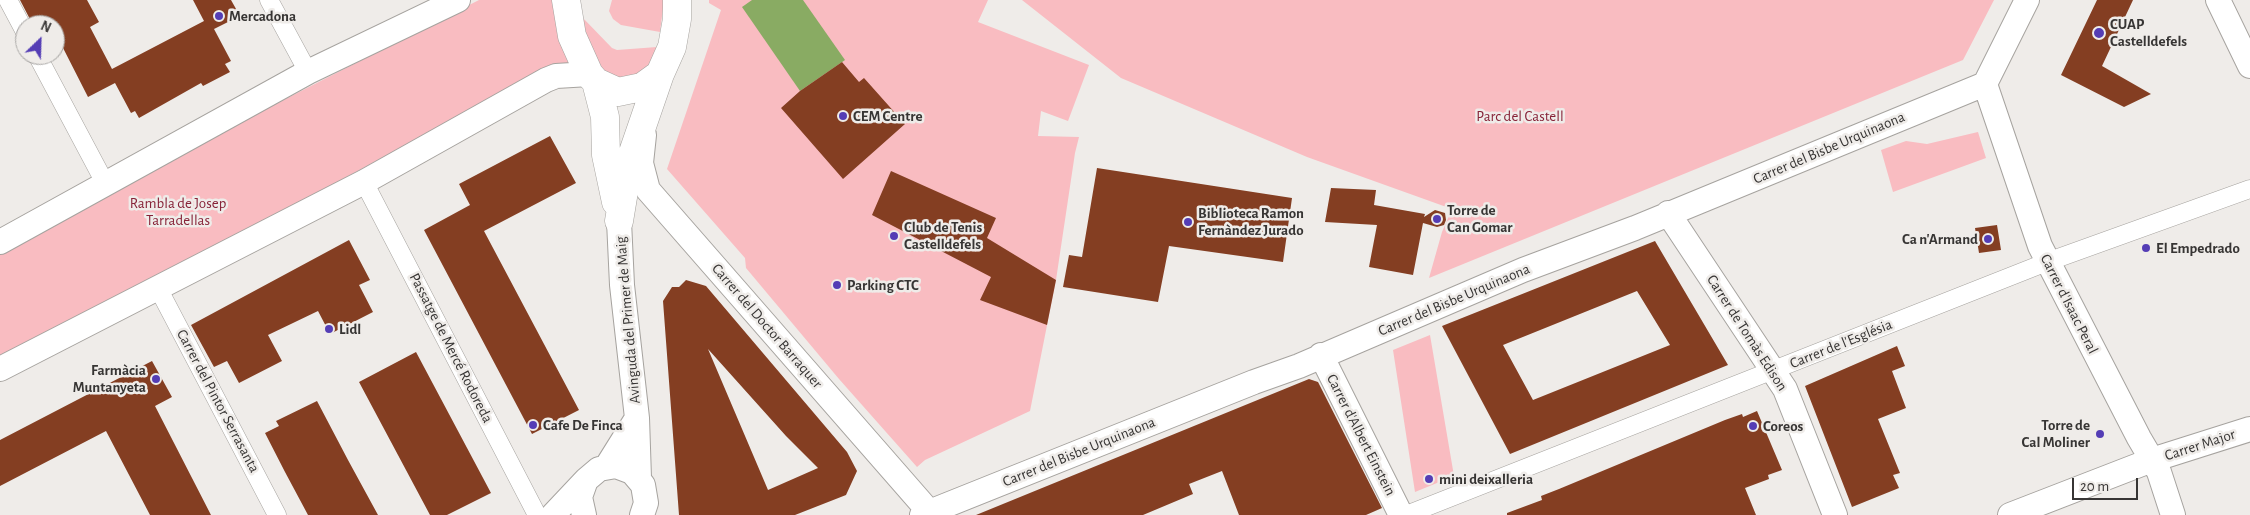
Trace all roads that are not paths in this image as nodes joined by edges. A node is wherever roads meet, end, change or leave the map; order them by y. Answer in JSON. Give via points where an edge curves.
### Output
{"nodes":[{"id":1,"x":8,"y":0,"type":"edge"},
{"id":2,"x":270,"y":0,"type":"edge"},
{"id":3,"x":458,"y":0,"type":"edge"},
{"id":4,"x":566,"y":0,"type":"edge"},
{"id":5,"x":676,"y":0,"type":"edge"},
{"id":6,"x":2027,"y":0,"type":"edge"},
{"id":7,"x":2223,"y":9,"type":"edge"},
{"id":8,"x":16,"y":15,"type":"edge"},
{"id":9,"x":42,"y":65,"type":"edge"},
{"id":10,"x":2250,"y":66,"type":"edge"},
{"id":11,"x":308,"y":72,"type":"junction"},
{"id":12,"x":660,"y":74,"type":"junction"},
{"id":13,"x":593,"y":78,"type":"junction"},
{"id":14,"x":1985,"y":84,"type":"junction"},
{"id":15,"x":645,"y":120,"type":"junction"},
{"id":16,"x":364,"y":182,"type":"junction"},
{"id":17,"x":105,"y":183,"type":"junction"},
{"id":18,"x":2250,"y":189,"type":"edge"},
{"id":19,"x":1668,"y":214,"type":"junction"},
{"id":20,"x":620,"y":221,"type":"junction"},
{"id":21,"x":0,"y":242,"type":"edge"},
{"id":22,"x":2047,"y":262,"type":"junction"},
{"id":23,"x":158,"y":288,"type":"junction"},
{"id":24,"x":1321,"y":355,"type":"junction"},
{"id":25,"x":0,"y":369,"type":"edge"},
{"id":26,"x":1772,"y":371,"type":"junction"},
{"id":27,"x":637,"y":418,"type":"junction"},
{"id":28,"x":2250,"y":429,"type":"edge"},
{"id":29,"x":2152,"y":460,"type":"junction"},
{"id":30,"x":607,"y":466,"type":"junction"},
{"id":31,"x":586,"y":480,"type":"junction"},
{"id":32,"x":644,"y":500,"type":"edge"},
{"id":33,"x":928,"y":514,"type":"edge"},
{"id":34,"x":277,"y":515,"type":"edge"},
{"id":35,"x":537,"y":515,"type":"edge"},
{"id":36,"x":552,"y":515,"type":"edge"},
{"id":37,"x":584,"y":515,"type":"edge"},
{"id":38,"x":1401,"y":515,"type":"edge"},
{"id":39,"x":1406,"y":515,"type":"edge"},
{"id":40,"x":1835,"y":515,"type":"edge"},
{"id":41,"x":2010,"y":515,"type":"edge"},
{"id":42,"x":2173,"y":515,"type":"edge"}],
"edges":[{"from":1,"to":8,"type":"street"},
{"from":2,"to":11,"type":"street"},
{"from":3,"to":11,"type":"street"},
{"from":4,"to":13,"type":"street","name":"Avinguda del Primer de Maig","via":[[572,36]]},
{"from":5,"to":12,"type":"street","name":"Avinguda del Primer de Maig","via":[[677,20],[672,46]]},
{"from":6,"to":14,"type":"street"},
{"from":7,"to":10,"type":"street"},
{"from":9,"to":17,"type":"street"},
{"from":11,"to":17,"type":"street"},
{"from":12,"to":13,"type":"street","via":[[642,87],[618,92]]},
{"from":12,"to":15,"type":"street","name":"Avinguda del Primer de Maig"},
{"from":13,"to":16,"type":"street","via":[[556,76],[546,80]]},
{"from":13,"to":20,"type":"street","name":"Avinguda del Primer de Maig","via":[[605,117],[606,155]]},
{"from":14,"to":19,"type":"street","name":"Carrer del Bisbe Urquinaona"},
{"from":14,"to":22,"type":"street","name":"Carrer d'Isaac Peral"},
{"from":15,"to":20,"type":"street","name":"Avinguda del Primer de Maig","via":[[628,167]]},
{"from":15,"to":33,"type":"street","name":"Carrer del Doctor Barraquer","via":[[641,164],[648,190]]},
{"from":16,"to":23,"type":"street"},
{"from":16,"to":35,"type":"street","name":"Passatge de Mercé Rodoreda"},
{"from":17,"to":21,"type":"street"},
{"from":18,"to":22,"type":"street","name":"Carrer de l'Església"},
{"from":19,"to":24,"type":"street","name":"Carrer del Bisbe Urquinaona","via":[[1523,270]]},
{"from":19,"to":26,"type":"street","name":"Carrer de Tomàs Edison"},
{"from":20,"to":27,"type":"street","name":"Avinguda del Primer de Maig","via":[[622,285]]},
{"from":22,"to":26,"type":"street","name":"Carrer de l'Església"},
{"from":22,"to":29,"type":"street","name":"Carrer d'Isaac Peral"},
{"from":23,"to":25,"type":"street"},
{"from":23,"to":34,"type":"street","name":"Carrer del Pintor Serrasanta"},
{"from":24,"to":33,"type":"street","name":"Carrer del Bisbe Urquinaona"},
{"from":24,"to":38,"type":"street","name":"Carrer d'Albert Einstein"},
{"from":26,"to":39,"type":"street","name":"Carrer de l'Església"},
{"from":26,"to":40,"type":"street","name":"Carrer de Tomàs Edison","via":[[1785,389]]},
{"from":27,"to":30,"type":"street","name":"Avinguda del Primer de Maig"},
{"from":27,"to":32,"type":"street","name":"Avinguda del Primer de Maig"},
{"from":28,"to":29,"type":"street","name":"Carrer Major"},
{"from":29,"to":41,"type":"street","name":"Carrer Major"},
{"from":29,"to":42,"type":"street","name":"Carrer d'Isaac Peral","via":[[2164,484]]},
{"from":30,"to":31,"type":"street"},
{"from":30,"to":32,"type":"street","via":[[625,468]]},
{"from":31,"to":36,"type":"street"},
{"from":31,"to":37,"type":"street","via":[[580,497]]}]}
